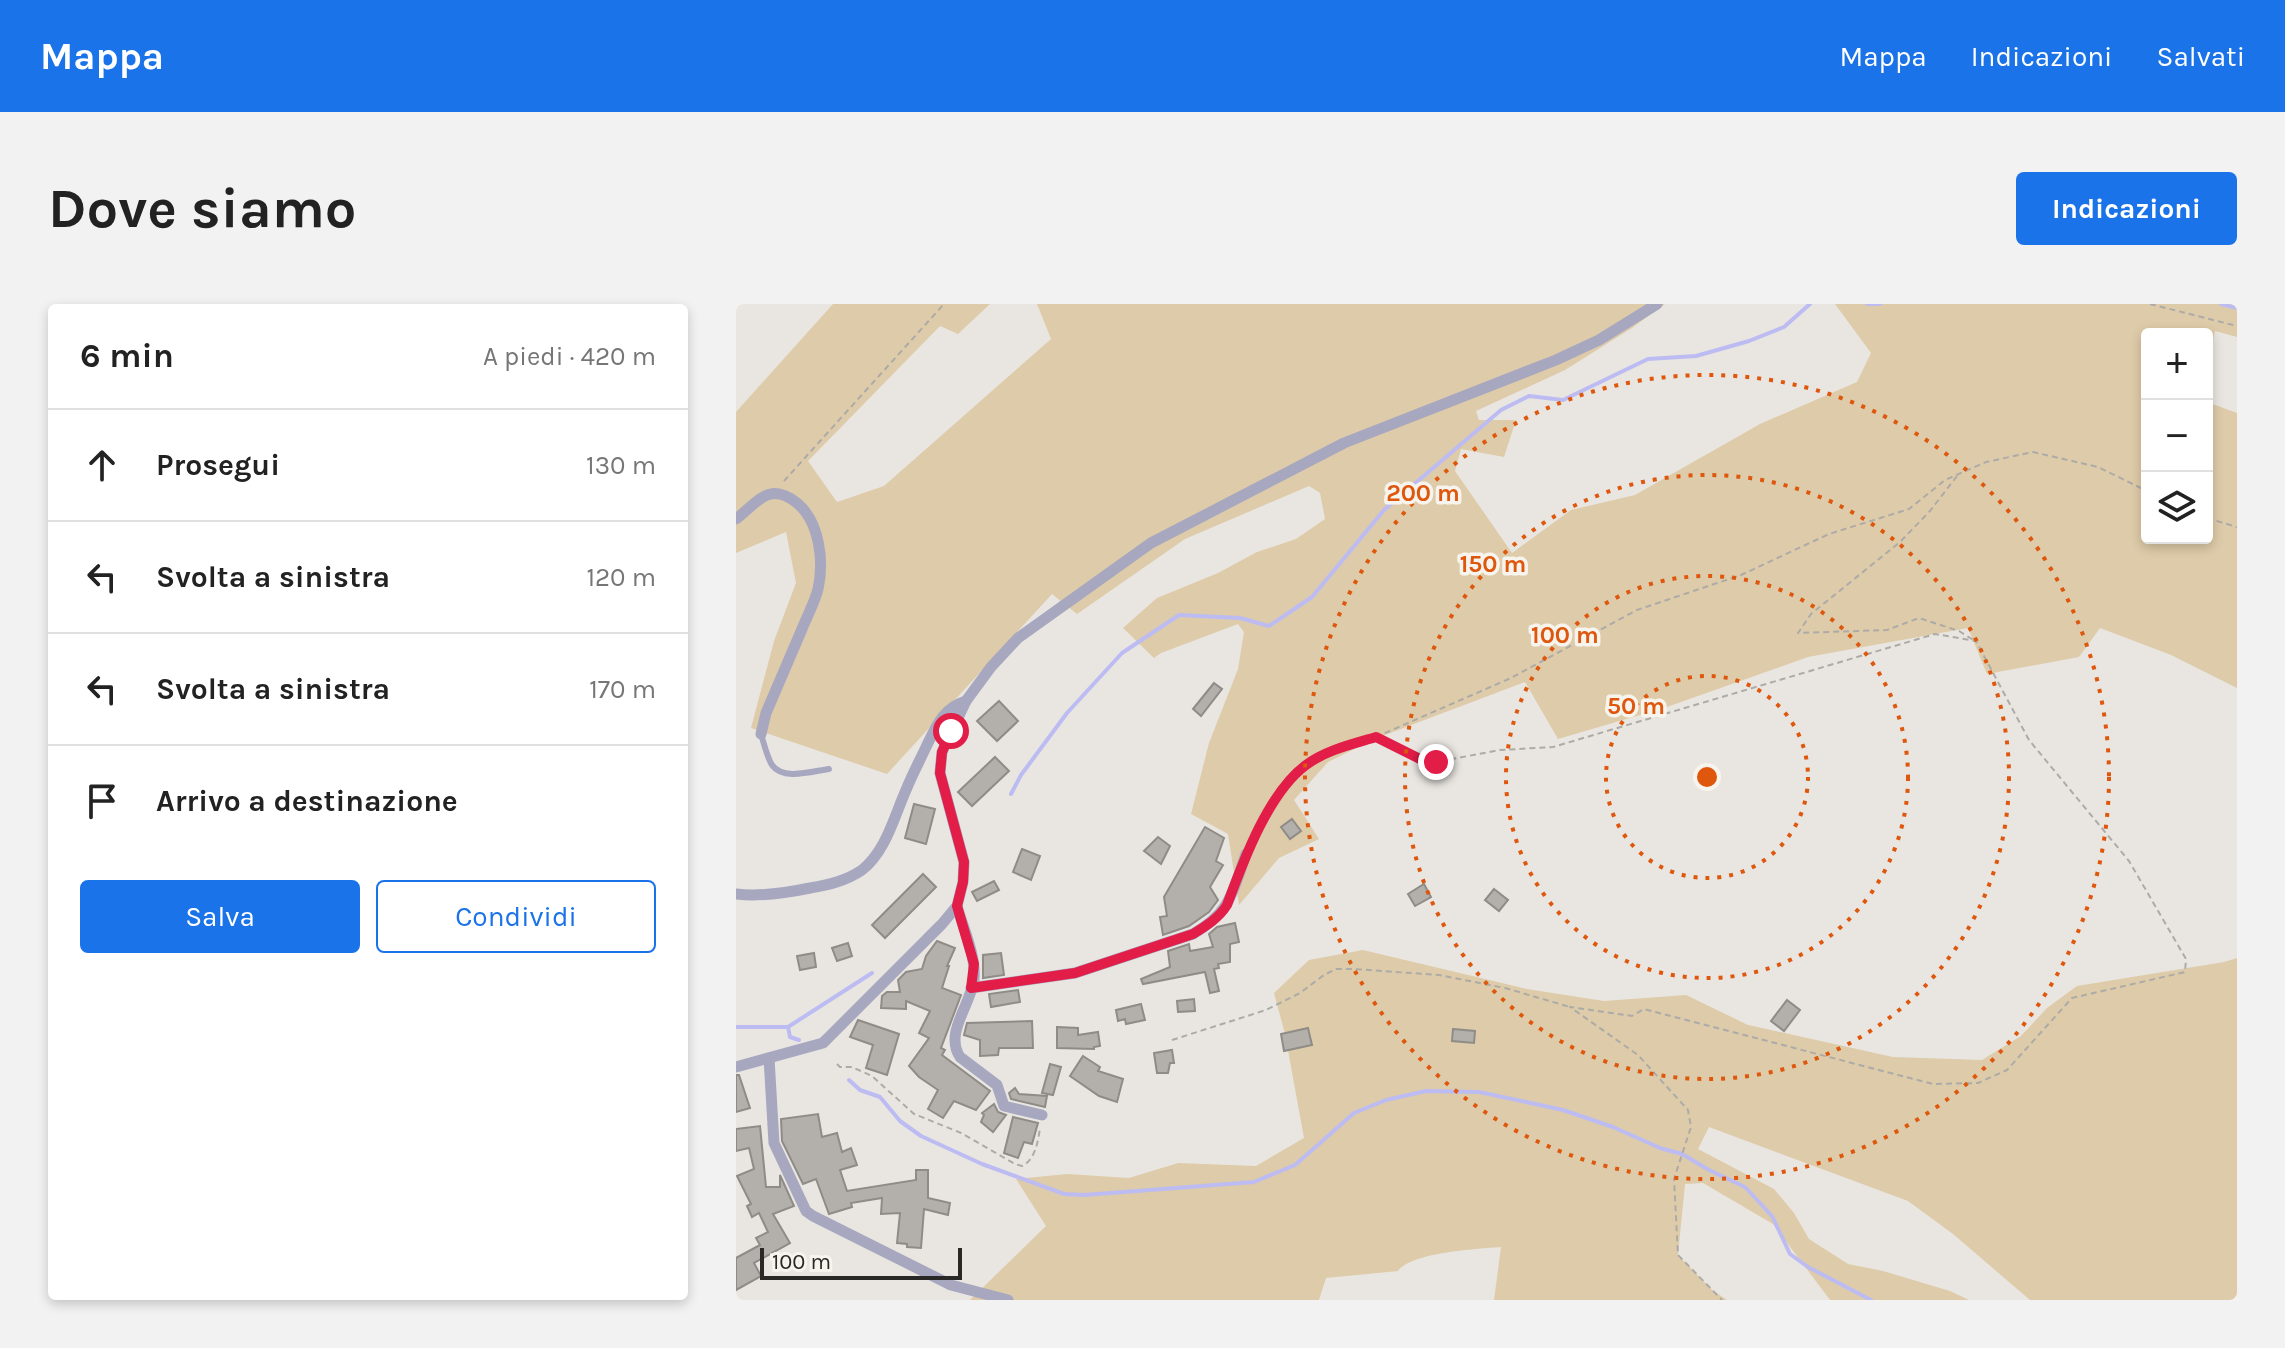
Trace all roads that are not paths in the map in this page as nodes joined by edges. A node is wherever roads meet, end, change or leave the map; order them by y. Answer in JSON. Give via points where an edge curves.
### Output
{"nodes":[{"id":1,"x":1657,"y":304,"type":"edge"},
{"id":2,"x":736,"y":519,"type":"edge"},
{"id":3,"x":966,"y":701,"type":"junction"},
{"id":4,"x":761,"y":734,"type":"joint"},
{"id":5,"x":829,"y":769,"type":"dead end"},
{"id":6,"x":1246,"y":854,"type":"road end"},
{"id":7,"x":736,"y":894,"type":"edge"},
{"id":8,"x":957,"y":906,"type":"junction"},
{"id":9,"x":971,"y":988,"type":"junction"},
{"id":10,"x":769,"y":1058,"type":"junction"},
{"id":11,"x":736,"y":1067,"type":"edge"},
{"id":12,"x":1042,"y":1115,"type":"road end"},
{"id":13,"x":1008,"y":1300,"type":"edge"}],
"edges":[{"from":1,"to":3,"type":"street","via":[[1599,340],[1543,365],[1344,443],[1151,543],[1018,638]]},
{"from":2,"to":4,"type":"street","via":[[762,496],[789,497],[805,510],[817,537],[821,569],[817,592]]},
{"from":3,"to":7,"type":"street","via":[[957,703],[936,725],[890,831],[859,872],[791,892]]},
{"from":3,"to":8,"type":"street","via":[[942,752],[940,773],[964,862]]},
{"from":4,"to":5,"type":"lane","via":[[780,772]]},
{"from":6,"to":9,"type":"street","via":[[1222,912],[1193,934],[1075,973]]},
{"from":8,"to":9,"type":"street","via":[[974,964]]},
{"from":8,"to":10,"type":"street","via":[[823,1043]]},
{"from":9,"to":12,"type":"street","via":[[955,1036],[956,1051],[997,1085],[1005,1107]]},
{"from":10,"to":11,"type":"street"},
{"from":10,"to":13,"type":"street","via":[[774,1143],[806,1211],[945,1282]]}]}
